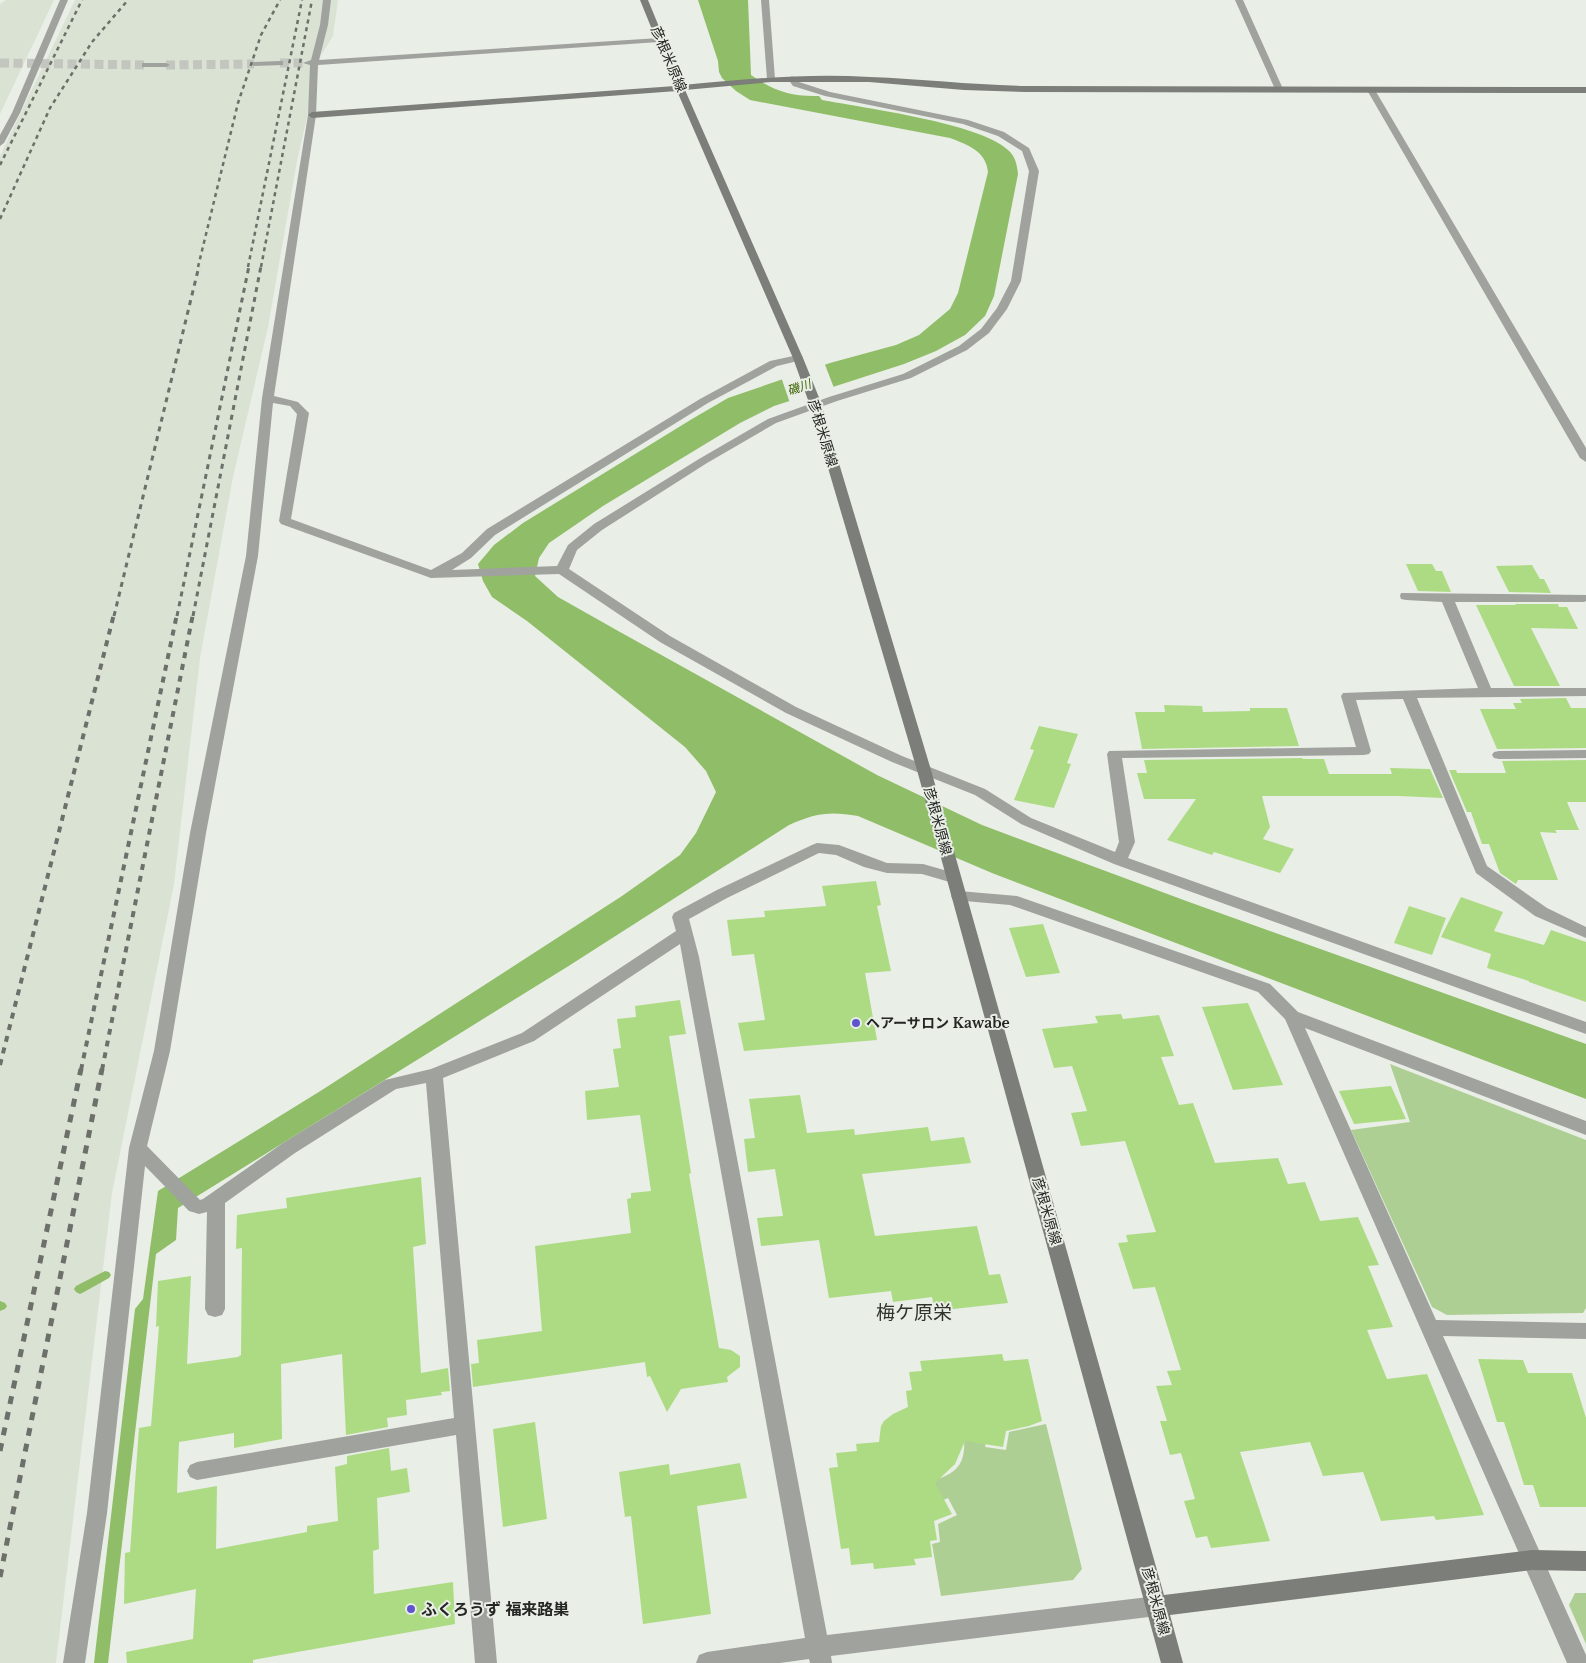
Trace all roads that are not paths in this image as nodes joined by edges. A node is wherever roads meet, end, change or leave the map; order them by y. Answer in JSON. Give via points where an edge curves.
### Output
{"nodes":[{"id":1,"x":64,"y":0,"type":"edge"},
{"id":2,"x":327,"y":0,"type":"edge"},
{"id":3,"x":644,"y":0,"type":"edge"},
{"id":4,"x":765,"y":0,"type":"edge"},
{"id":5,"x":1239,"y":0,"type":"edge"},
{"id":6,"x":659,"y":40,"type":"junction"},
{"id":7,"x":280,"y":63,"type":"tunnel mouth"},
{"id":8,"x":310,"y":63,"type":"junction"},
{"id":9,"x":254,"y":64,"type":"tunnel mouth"},
{"id":10,"x":145,"y":65,"type":"tunnel mouth"},
{"id":11,"x":166,"y":65,"type":"tunnel mouth"},
{"id":12,"x":792,"y":78,"type":"junction"},
{"id":13,"x":770,"y":79,"type":"junction"},
{"id":14,"x":681,"y":88,"type":"junction"},
{"id":15,"x":1279,"y":89,"type":"junction"},
{"id":16,"x":1371,"y":90,"type":"junction"},
{"id":17,"x":1586,"y":90,"type":"edge"},
{"id":18,"x":312,"y":115,"type":"junction"},
{"id":19,"x":0,"y":143,"type":"edge"},
{"id":20,"x":799,"y":361,"type":"junction"},
{"id":21,"x":268,"y":398,"type":"junction"},
{"id":22,"x":814,"y":403,"type":"junction"},
{"id":23,"x":1586,"y":458,"type":"edge"},
{"id":24,"x":556,"y":570,"type":"junction"},
{"id":25,"x":431,"y":574,"type":"junction"},
{"id":26,"x":1406,"y":596,"type":"dead end"},
{"id":27,"x":1447,"y":598,"type":"junction"},
{"id":28,"x":1585,"y":599,"type":"edge"},
{"id":29,"x":1486,"y":692,"type":"junction"},
{"id":30,"x":1586,"y":692,"type":"edge"},
{"id":31,"x":1408,"y":694,"type":"junction"},
{"id":32,"x":1586,"y":754,"type":"edge"},
{"id":33,"x":1499,"y":755,"type":"dead end"},
{"id":34,"x":926,"y":775,"type":"junction"},
{"id":35,"x":1119,"y":860,"type":"junction"},
{"id":36,"x":954,"y":881,"type":"junction"},
{"id":37,"x":685,"y":933,"type":"junction"},
{"id":38,"x":1586,"y":933,"type":"edge"},
{"id":39,"x":1292,"y":1016,"type":"junction"},
{"id":40,"x":1586,"y":1028,"type":"edge"},
{"id":41,"x":434,"y":1076,"type":"junction"},
{"id":42,"x":1586,"y":1128,"type":"edge"},
{"id":43,"x":138,"y":1148,"type":"junction"},
{"id":44,"x":216,"y":1199,"type":"junction"},
{"id":45,"x":215,"y":1309,"type":"dead end"},
{"id":46,"x":1430,"y":1328,"type":"junction"},
{"id":47,"x":1586,"y":1331,"type":"edge"},
{"id":48,"x":465,"y":1425,"type":"junction"},
{"id":49,"x":197,"y":1471,"type":"dead end"},
{"id":50,"x":1532,"y":1560,"type":"junction"},
{"id":51,"x":1586,"y":1561,"type":"edge"},
{"id":52,"x":1157,"y":1606,"type":"junction"},
{"id":53,"x":820,"y":1655,"type":"edge"},
{"id":54,"x":74,"y":1663,"type":"edge"},
{"id":55,"x":486,"y":1663,"type":"edge"},
{"id":56,"x":707,"y":1663,"type":"edge"},
{"id":57,"x":1172,"y":1663,"type":"edge"},
{"id":58,"x":1578,"y":1663,"type":"edge"}],
"edges":[{"from":1,"to":19,"type":"street"},
{"from":2,"to":8,"type":"street","via":[[324,25]]},
{"from":3,"to":6,"type":"main road","name":"彦根米原線"},
{"from":4,"to":13,"type":"street"},
{"from":5,"to":15,"type":"street"},
{"from":6,"to":8,"type":"street"},
{"from":6,"to":14,"type":"main road","name":"彦根米原線"},
{"from":7,"to":9,"type":"street"},
{"from":8,"to":18,"type":"street"},
{"from":10,"to":11,"type":"street"},
{"from":12,"to":13,"type":"main road"},
{"from":12,"to":15,"type":"main road","via":[[869,79],[964,88]]},
{"from":12,"to":22,"type":"street","via":[[796,84],[828,94],[965,122],[1001,134],[1026,150],[1034,171],[1016,281],[986,331],[963,348],[906,376]]},
{"from":13,"to":14,"type":"main road"},
{"from":14,"to":18,"type":"main road"},
{"from":14,"to":20,"type":"main road","name":"彦根米原線"},
{"from":15,"to":16,"type":"main road"},
{"from":16,"to":17,"type":"main road"},
{"from":16,"to":23,"type":"street"},
{"from":18,"to":21,"type":"street"},
{"from":20,"to":22,"type":"main road","name":"彦根米原線"},
{"from":20,"to":25,"type":"street","via":[[774,363],[704,401],[491,532],[450,567]]},
{"from":21,"to":25,"type":"street","via":[[294,404],[303,413],[285,522]]},
{"from":21,"to":43,"type":"street","via":[[252,556],[198,833],[162,1051]]},
{"from":22,"to":24,"type":"street","via":[[772,421],[598,528],[572,548]]},
{"from":22,"to":34,"type":"main road","name":"彦根米原線"},
{"from":24,"to":25,"type":"street"},
{"from":24,"to":34,"type":"street","via":[[665,639],[754,690]]},
{"from":26,"to":27,"type":"street"},
{"from":27,"to":28,"type":"street"},
{"from":27,"to":29,"type":"street"},
{"from":29,"to":30,"type":"street"},
{"from":29,"to":31,"type":"street"},
{"from":31,"to":35,"type":"street","via":[[1348,696],[1364,751],[1114,754],[1127,842]]},
{"from":31,"to":38,"type":"street","via":[[1481,869],[1541,912]]},
{"from":32,"to":33,"type":"street"},
{"from":34,"to":35,"type":"street","via":[[980,792],[1026,821]]},
{"from":34,"to":36,"type":"main road","name":"彦根米原線"},
{"from":35,"to":40,"type":"street"},
{"from":36,"to":37,"type":"street","via":[[923,869],[888,868],[839,850],[816,848],[680,918]]},
{"from":36,"to":39,"type":"street","via":[[1264,988]]},
{"from":36,"to":52,"type":"main road","name":"彦根米原線"},
{"from":37,"to":41,"type":"street","via":[[528,1037]]},
{"from":37,"to":53,"type":"street"},
{"from":39,"to":42,"type":"street"},
{"from":39,"to":46,"type":"street"},
{"from":41,"to":44,"type":"street","via":[[390,1084]]},
{"from":41,"to":48,"type":"street"},
{"from":43,"to":44,"type":"street","via":[[194,1206],[199,1208]]},
{"from":43,"to":54,"type":"street","via":[[96,1513]]},
{"from":44,"to":45,"type":"street"},
{"from":46,"to":47,"type":"street"},
{"from":46,"to":50,"type":"street"},
{"from":48,"to":49,"type":"street"},
{"from":48,"to":55,"type":"street"},
{"from":50,"to":51,"type":"main road"},
{"from":50,"to":52,"type":"main road"},
{"from":50,"to":58,"type":"street"},
{"from":52,"to":53,"type":"street"},
{"from":52,"to":57,"type":"main road","name":"彦根米原線"},
{"from":53,"to":56,"type":"street"}]}
